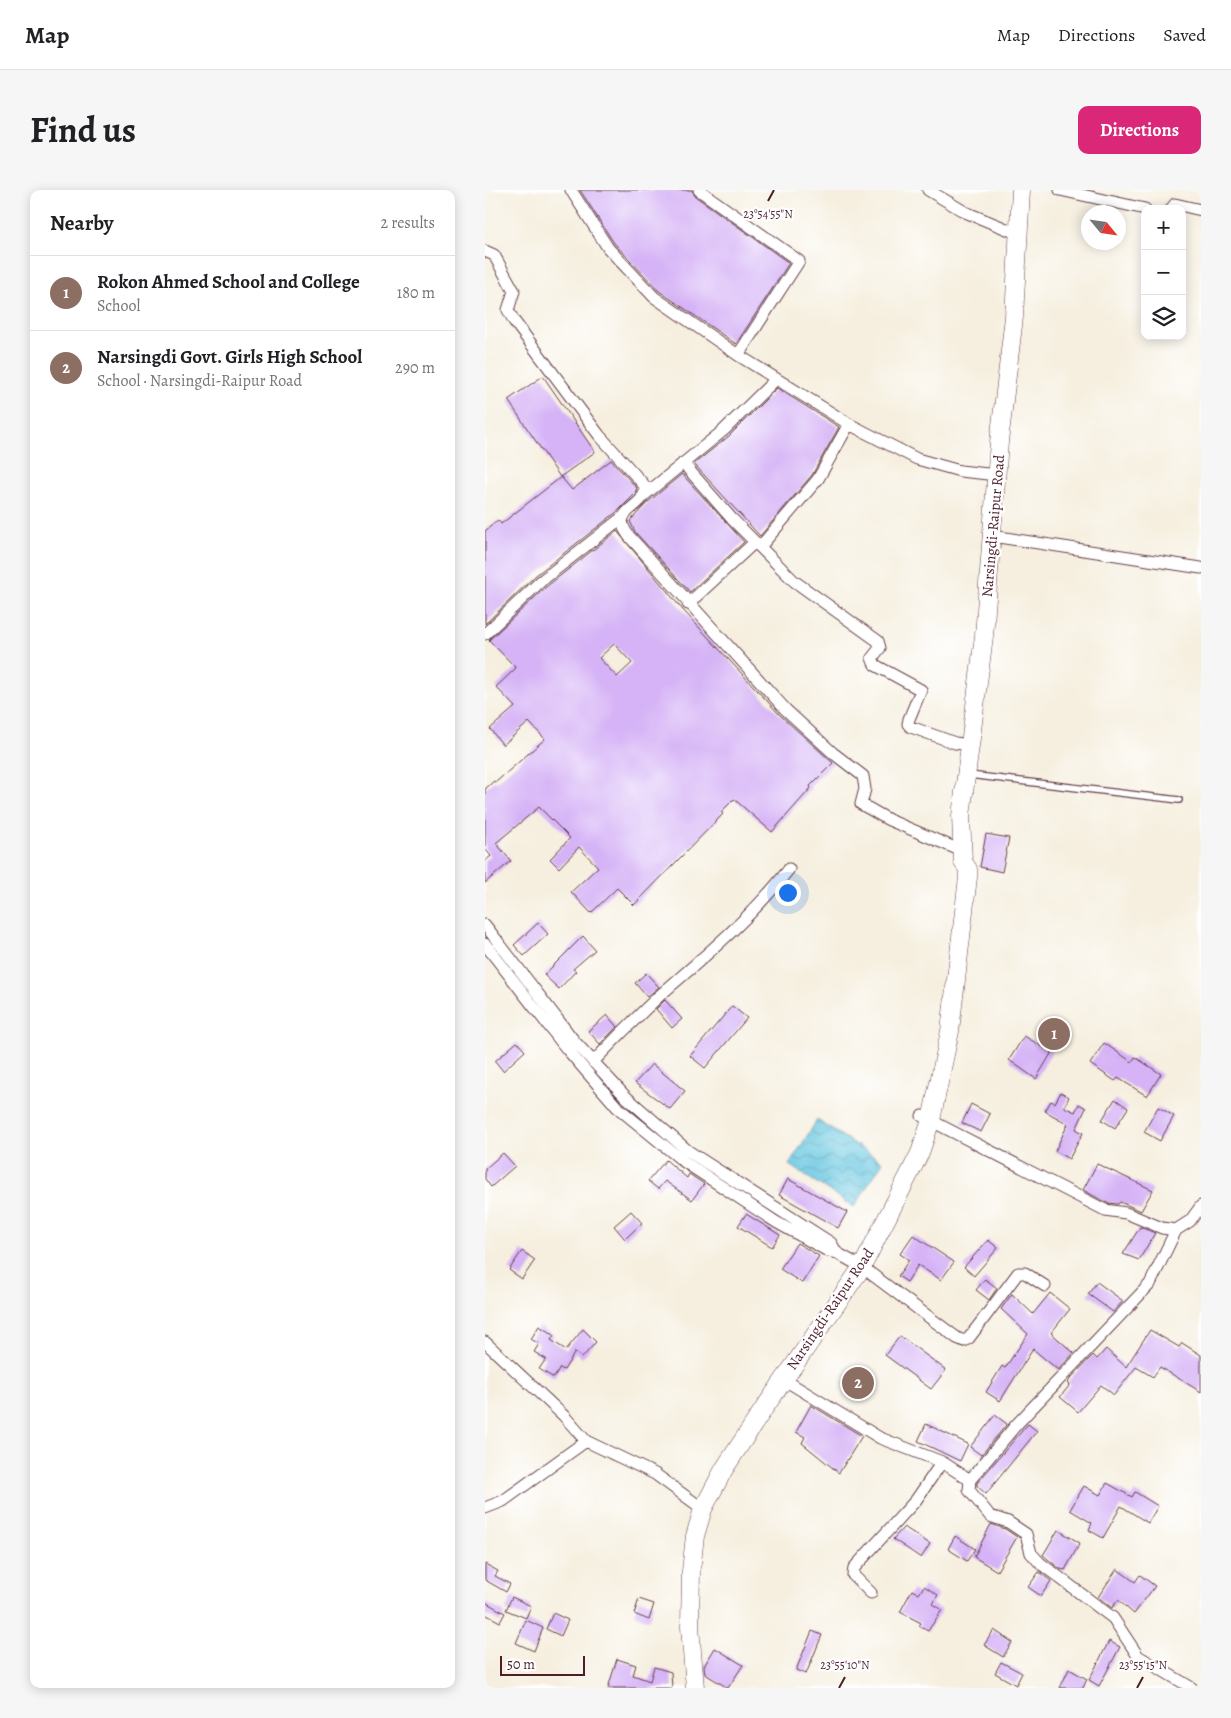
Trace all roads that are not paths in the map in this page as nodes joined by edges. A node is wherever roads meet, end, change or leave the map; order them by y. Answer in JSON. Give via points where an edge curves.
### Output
{"nodes":[{"id":1,"x":571,"y":190,"type":"edge"},
{"id":2,"x":699,"y":190,"type":"edge"},
{"id":3,"x":928,"y":190,"type":"edge"},
{"id":4,"x":1021,"y":190,"type":"edge"},
{"id":5,"x":1060,"y":190,"type":"edge"},
{"id":6,"x":712,"y":194,"type":"edge"},
{"id":7,"x":1174,"y":205,"type":"edge"},
{"id":8,"x":1186,"y":205,"type":"edge"},
{"id":9,"x":1186,"y":205,"type":"edge"},
{"id":10,"x":1141,"y":208,"type":"edge"},
{"id":11,"x":1201,"y":210,"type":"edge"},
{"id":12,"x":1019,"y":234,"type":"junction"},
{"id":13,"x":485,"y":251,"type":"edge"},
{"id":14,"x":737,"y":355,"type":"junction"},
{"id":15,"x":776,"y":379,"type":"junction"},
{"id":16,"x":849,"y":424,"type":"junction"},
{"id":17,"x":683,"y":463,"type":"junction"},
{"id":18,"x":997,"y":475,"type":"junction"},
{"id":19,"x":641,"y":498,"type":"junction"},
{"id":20,"x":624,"y":516,"type":"junction"},
{"id":21,"x":992,"y":536,"type":"junction"},
{"id":22,"x":757,"y":544,"type":"junction"},
{"id":23,"x":1201,"y":568,"type":"edge"},
{"id":24,"x":688,"y":604,"type":"junction"},
{"id":25,"x":485,"y":634,"type":"edge"},
{"id":26,"x":971,"y":745,"type":"junction"},
{"id":27,"x":967,"y":774,"type":"junction"},
{"id":28,"x":1179,"y":800,"type":"dead end"},
{"id":29,"x":962,"y":856,"type":"junction"},
{"id":30,"x":789,"y":869,"type":"dead end"},
{"id":31,"x":485,"y":925,"type":"edge"},
{"id":32,"x":485,"y":944,"type":"edge"},
{"id":33,"x":593,"y":1062,"type":"junction"},
{"id":34,"x":927,"y":1118,"type":"junction"},
{"id":35,"x":1201,"y":1206,"type":"edge"},
{"id":36,"x":1176,"y":1230,"type":"junction"},
{"id":37,"x":850,"y":1260,"type":"junction"},
{"id":38,"x":1045,"y":1286,"type":"dead end"},
{"id":39,"x":485,"y":1342,"type":"edge"},
{"id":40,"x":783,"y":1379,"type":"junction"},
{"id":41,"x":586,"y":1441,"type":"junction"},
{"id":42,"x":942,"y":1462,"type":"junction"},
{"id":43,"x":969,"y":1480,"type":"junction"},
{"id":44,"x":699,"y":1505,"type":"junction"},
{"id":45,"x":485,"y":1508,"type":"edge"},
{"id":46,"x":871,"y":1593,"type":"dead end"},
{"id":47,"x":684,"y":1688,"type":"edge"},
{"id":48,"x":695,"y":1688,"type":"edge"},
{"id":49,"x":1192,"y":1688,"type":"edge"}],
"edges":[{"from":1,"to":14,"type":"street","via":[[608,248],[654,297]]},
{"from":2,"to":6,"type":"street"},
{"from":3,"to":12,"type":"street","via":[[965,212]]},
{"from":4,"to":12,"type":"main road","name":"Narsingdi-Raipur Road"},
{"from":5,"to":10,"type":"street"},
{"from":6,"to":14,"type":"street","via":[[799,261]]},
{"from":7,"to":8,"type":"street"},
{"from":9,"to":11,"type":"street"},
{"from":12,"to":18,"type":"main road","name":"Narsingdi-Raipur Road","via":[[1014,317]]},
{"from":13,"to":19,"type":"street","via":[[494,255],[515,291],[508,310],[513,321],[599,435],[645,486]]},
{"from":14,"to":15,"type":"street"},
{"from":15,"to":16,"type":"street"},
{"from":15,"to":17,"type":"street"},
{"from":16,"to":18,"type":"street","via":[[917,459],[960,471]]},
{"from":16,"to":22,"type":"street","via":[[818,479]]},
{"from":17,"to":19,"type":"street"},
{"from":17,"to":22,"type":"street"},
{"from":18,"to":21,"type":"main road","name":"Narsingdi-Raipur Road"},
{"from":19,"to":20,"type":"street"},
{"from":20,"to":24,"type":"street","via":[[621,524],[624,530]]},
{"from":20,"to":25,"type":"street","via":[[541,581]]},
{"from":21,"to":23,"type":"street"},
{"from":21,"to":26,"type":"main road","name":"Narsingdi-Raipur Road"},
{"from":22,"to":24,"type":"street"},
{"from":22,"to":26,"type":"street","via":[[795,581],[878,641],[880,648],[872,658],[875,665],[921,690],[909,719],[911,727],[955,743]]},
{"from":24,"to":29,"type":"street","via":[[800,724],[863,776],[865,789],[861,804]]},
{"from":26,"to":27,"type":"main road","name":"Narsingdi-Raipur Road"},
{"from":27,"to":28,"type":"lane"},
{"from":27,"to":29,"type":"main road","name":"Narsingdi-Raipur Road","via":[[961,816]]},
{"from":29,"to":34,"type":"main road","name":"Narsingdi-Raipur Road","via":[[968,869],[960,960],[950,1031]]},
{"from":30,"to":33,"type":"street","via":[[719,944]]},
{"from":31,"to":33,"type":"street"},
{"from":32,"to":37,"type":"street","via":[[566,1048],[617,1107],[683,1161],[777,1222]]},
{"from":33,"to":37,"type":"street","via":[[625,1096],[688,1151],[831,1243]]},
{"from":34,"to":36,"type":"street","via":[[1105,1210],[1126,1213],[1162,1228]]},
{"from":34,"to":37,"type":"main road","name":"Narsingdi-Raipur Road","via":[[920,1153]]},
{"from":35,"to":36,"type":"street","via":[[1189,1221]]},
{"from":36,"to":43,"type":"street","via":[[1150,1284],[1016,1425]]},
{"from":37,"to":38,"type":"street","via":[[964,1341],[1018,1273],[1025,1273]]},
{"from":37,"to":40,"type":"main road","name":"Narsingdi-Raipur Road"},
{"from":37,"to":44,"type":"main road","name":"Narsingdi-Raipur Road","via":[[731,1440]]},
{"from":39,"to":41,"type":"street","via":[[565,1416]]},
{"from":40,"to":42,"type":"street","via":[[880,1438]]},
{"from":40,"to":44,"type":"main road","name":"Narsingdi-Raipur Road"},
{"from":41,"to":44,"type":"street","via":[[655,1474]]},
{"from":41,"to":45,"type":"street","via":[[503,1502]]},
{"from":42,"to":43,"type":"street"},
{"from":42,"to":46,"type":"street","via":[[916,1500],[854,1568],[856,1580]]},
{"from":43,"to":49,"type":"street","via":[[969,1490],[990,1516],[1026,1534],[1031,1553],[1039,1564],[1113,1618],[1137,1656]]},
{"from":44,"to":47,"type":"main road","name":"Narsingdi-Raipur Road","via":[[686,1534],[679,1606]]},
{"from":44,"to":48,"type":"main road","name":"Narsingdi-Raipur Road","via":[[691,1571],[690,1627]]}]}
